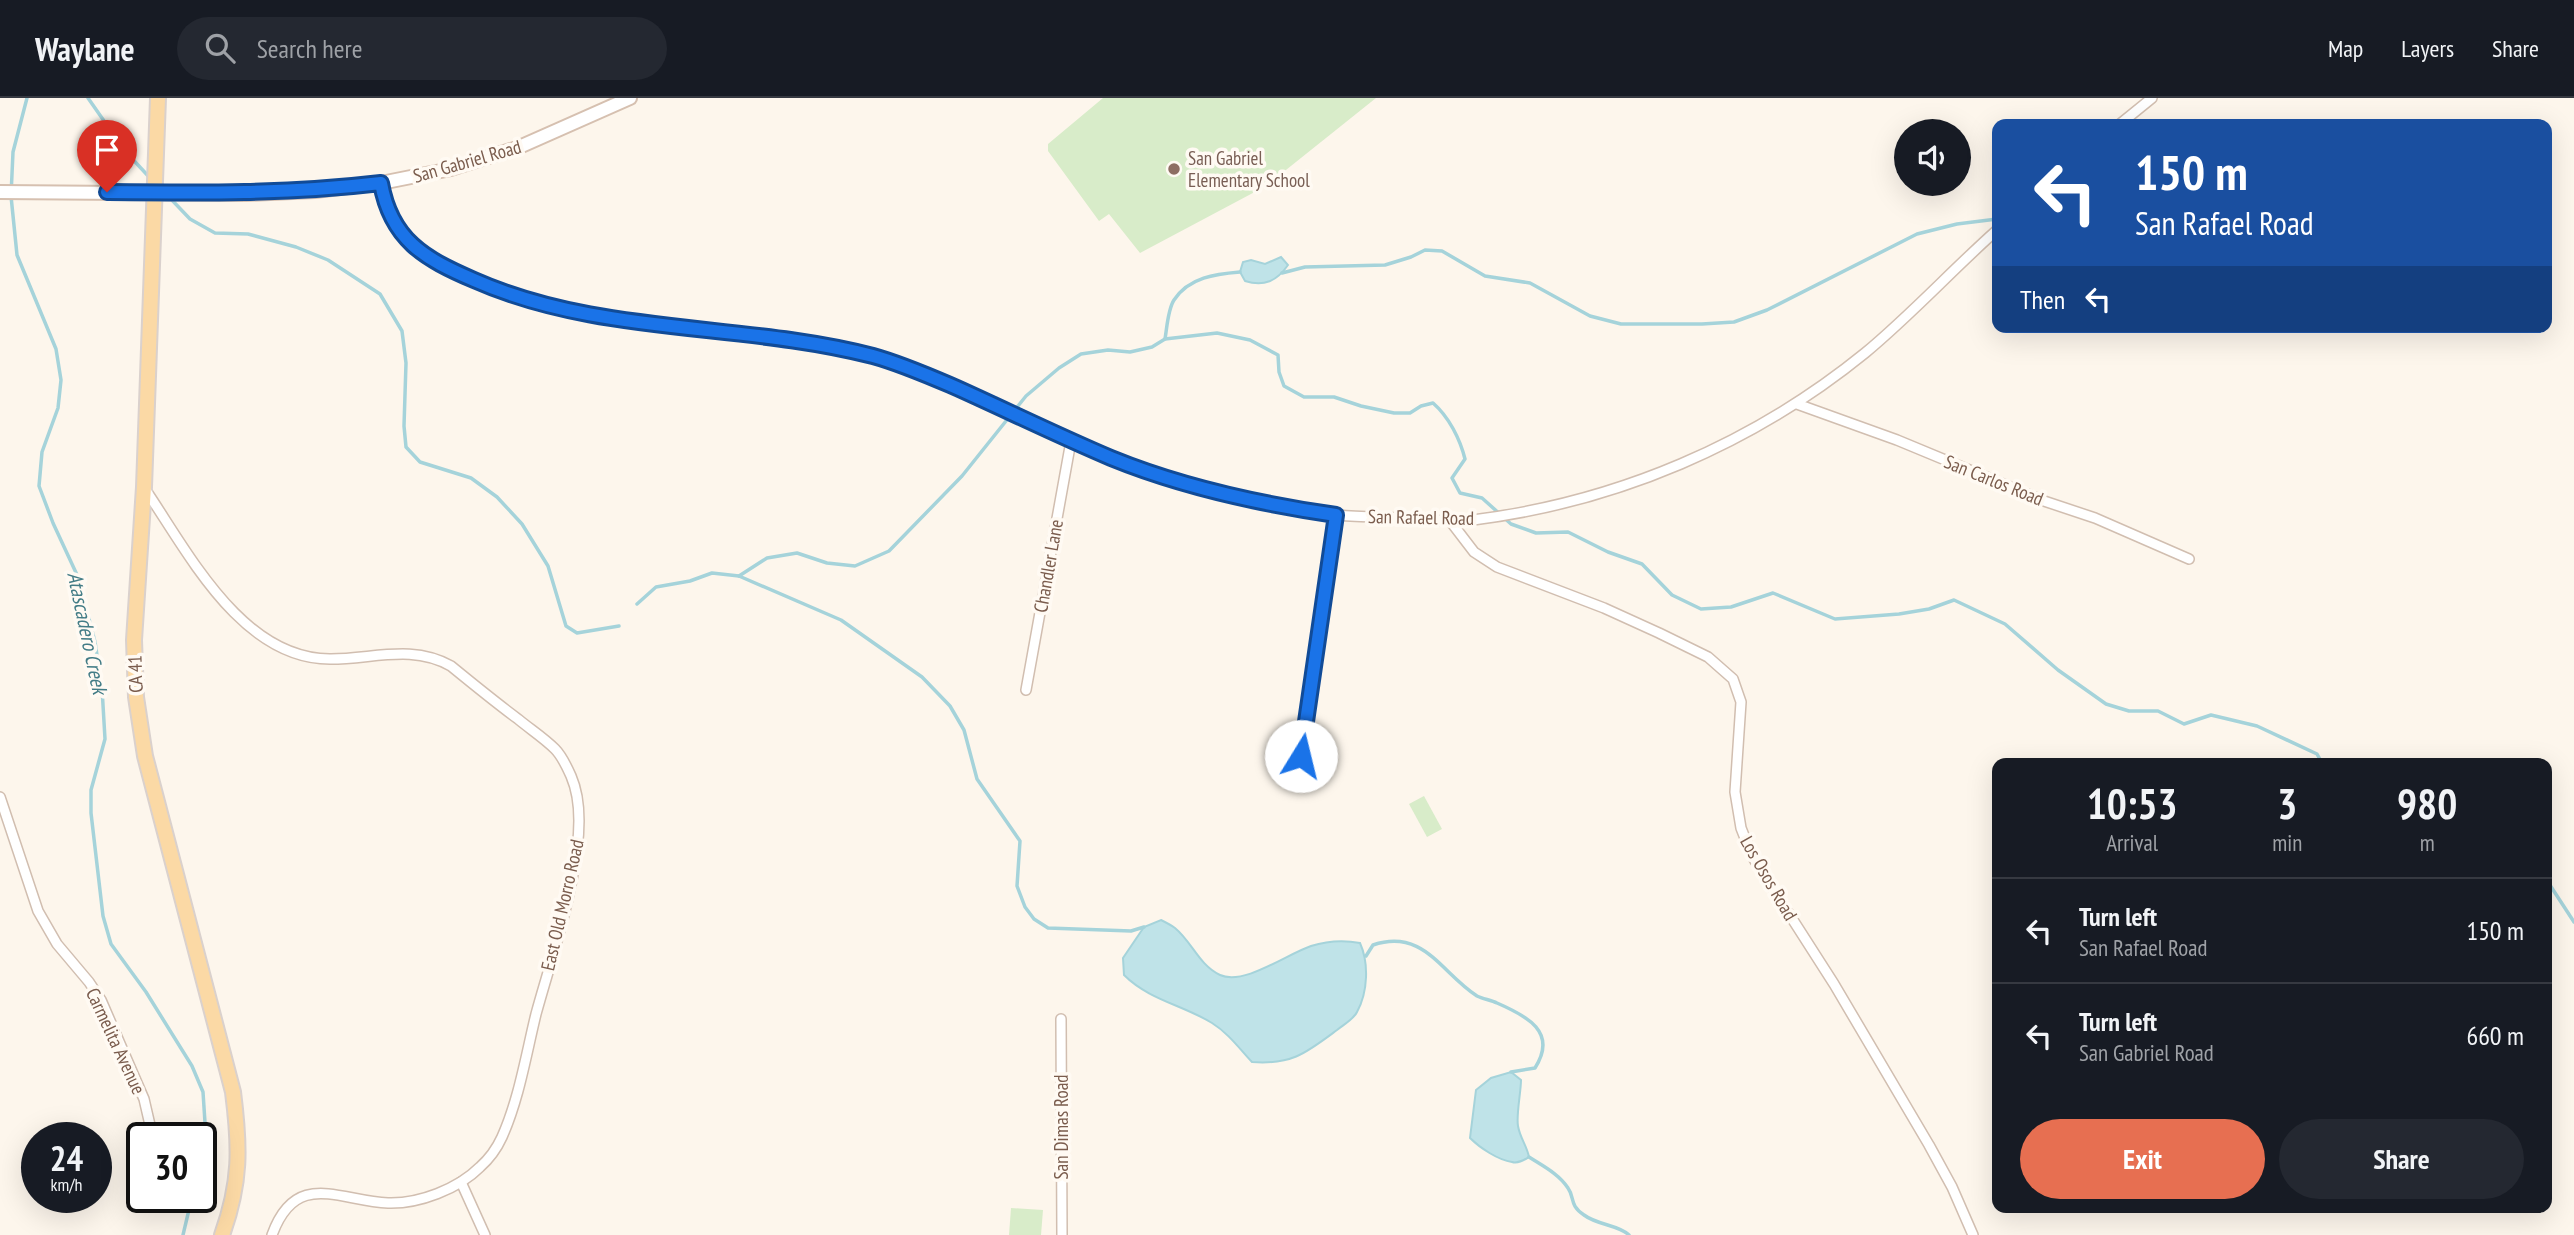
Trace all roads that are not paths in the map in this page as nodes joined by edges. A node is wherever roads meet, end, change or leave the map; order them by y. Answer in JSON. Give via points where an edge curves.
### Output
{"nodes":[{"id":1,"x":159,"y":98,"type":"edge"},
{"id":2,"x":630,"y":98,"type":"edge"},
{"id":3,"x":2152,"y":98,"type":"edge"},
{"id":4,"x":2126,"y":119,"type":"edge"},
{"id":5,"x":381,"y":183,"type":"junction"},
{"id":6,"x":0,"y":192,"type":"edge"},
{"id":7,"x":155,"y":193,"type":"junction"},
{"id":8,"x":1992,"y":235,"type":"edge"},
{"id":9,"x":1797,"y":404,"type":"junction"},
{"id":10,"x":1071,"y":441,"type":"junction"},
{"id":11,"x":144,"y":487,"type":"junction"},
{"id":12,"x":1336,"y":515,"type":"junction"},
{"id":13,"x":1451,"y":522,"type":"junction"},
{"id":14,"x":2189,"y":559,"type":"dead end"},
{"id":15,"x":1026,"y":690,"type":"dead end"},
{"id":16,"x":1301,"y":756,"type":"dead end"},
{"id":17,"x":0,"y":797,"type":"edge"},
{"id":18,"x":1061,"y":1019,"type":"dead end"},
{"id":19,"x":149,"y":1122,"type":"edge"},
{"id":20,"x":461,"y":1182,"type":"junction"},
{"id":21,"x":222,"y":1235,"type":"edge"},
{"id":22,"x":272,"y":1235,"type":"edge"},
{"id":23,"x":485,"y":1235,"type":"edge"},
{"id":24,"x":1062,"y":1235,"type":"edge"},
{"id":25,"x":1973,"y":1235,"type":"edge"}],
"edges":[{"from":1,"to":7,"type":"main road","name":"CA 41","number":"CA 41"},
{"from":2,"to":5,"type":"street","name":"San Gabriel Road","via":[[517,148],[451,169]]},
{"from":3,"to":4,"type":"street"},
{"from":5,"to":7,"type":"street","name":"San Gabriel Road","via":[[315,191]]},
{"from":5,"to":10,"type":"street","name":"San Rafael Road","via":[[389,213],[408,242],[447,268],[524,299],[594,315],[873,356]]},
{"from":6,"to":7,"type":"street","name":"San Gabriel Road"},
{"from":7,"to":11,"type":"main road","name":"CA 41","number":"CA 41"},
{"from":8,"to":9,"type":"street","name":"San Rafael Road","via":[[1881,339]]},
{"from":9,"to":13,"type":"street","name":"San Rafael Road","via":[[1737,439],[1658,474],[1530,510]]},
{"from":9,"to":14,"type":"street","name":"San Carlos Road","via":[[2095,518]]},
{"from":10,"to":12,"type":"street","name":"San Rafael Road","via":[[1152,473],[1283,507]]},
{"from":10,"to":15,"type":"street","name":"Chandler Lane"},
{"from":11,"to":20,"type":"street","name":"East Old Morro Road","via":[[214,591],[262,635],[294,652],[319,658],[406,653],[436,657],[547,741],[573,779],[579,816],[577,851],[513,1102],[490,1156]]},
{"from":11,"to":21,"type":"main road","name":"CA 41","number":"CA 41","via":[[134,640],[136,697],[145,756],[233,1091],[238,1176]]},
{"from":12,"to":13,"type":"street","name":"San Rafael Road"},
{"from":12,"to":16,"type":"street"},
{"from":13,"to":25,"type":"street","name":"Los Osos Road","via":[[1474,552],[1497,567],[1659,633],[1708,657],[1733,679],[1741,702],[1736,806],[1752,856],[1929,1145]]},
{"from":17,"to":19,"type":"street","name":"Carmelita Avenue","via":[[38,911],[57,944],[101,1000],[144,1099]]},
{"from":18,"to":24,"type":"street","name":"San Dimas Road"},
{"from":20,"to":22,"type":"street","name":"East Old Morro Road","via":[[403,1202],[326,1192],[307,1195],[287,1207]]},
{"from":20,"to":23,"type":"street"}]}
